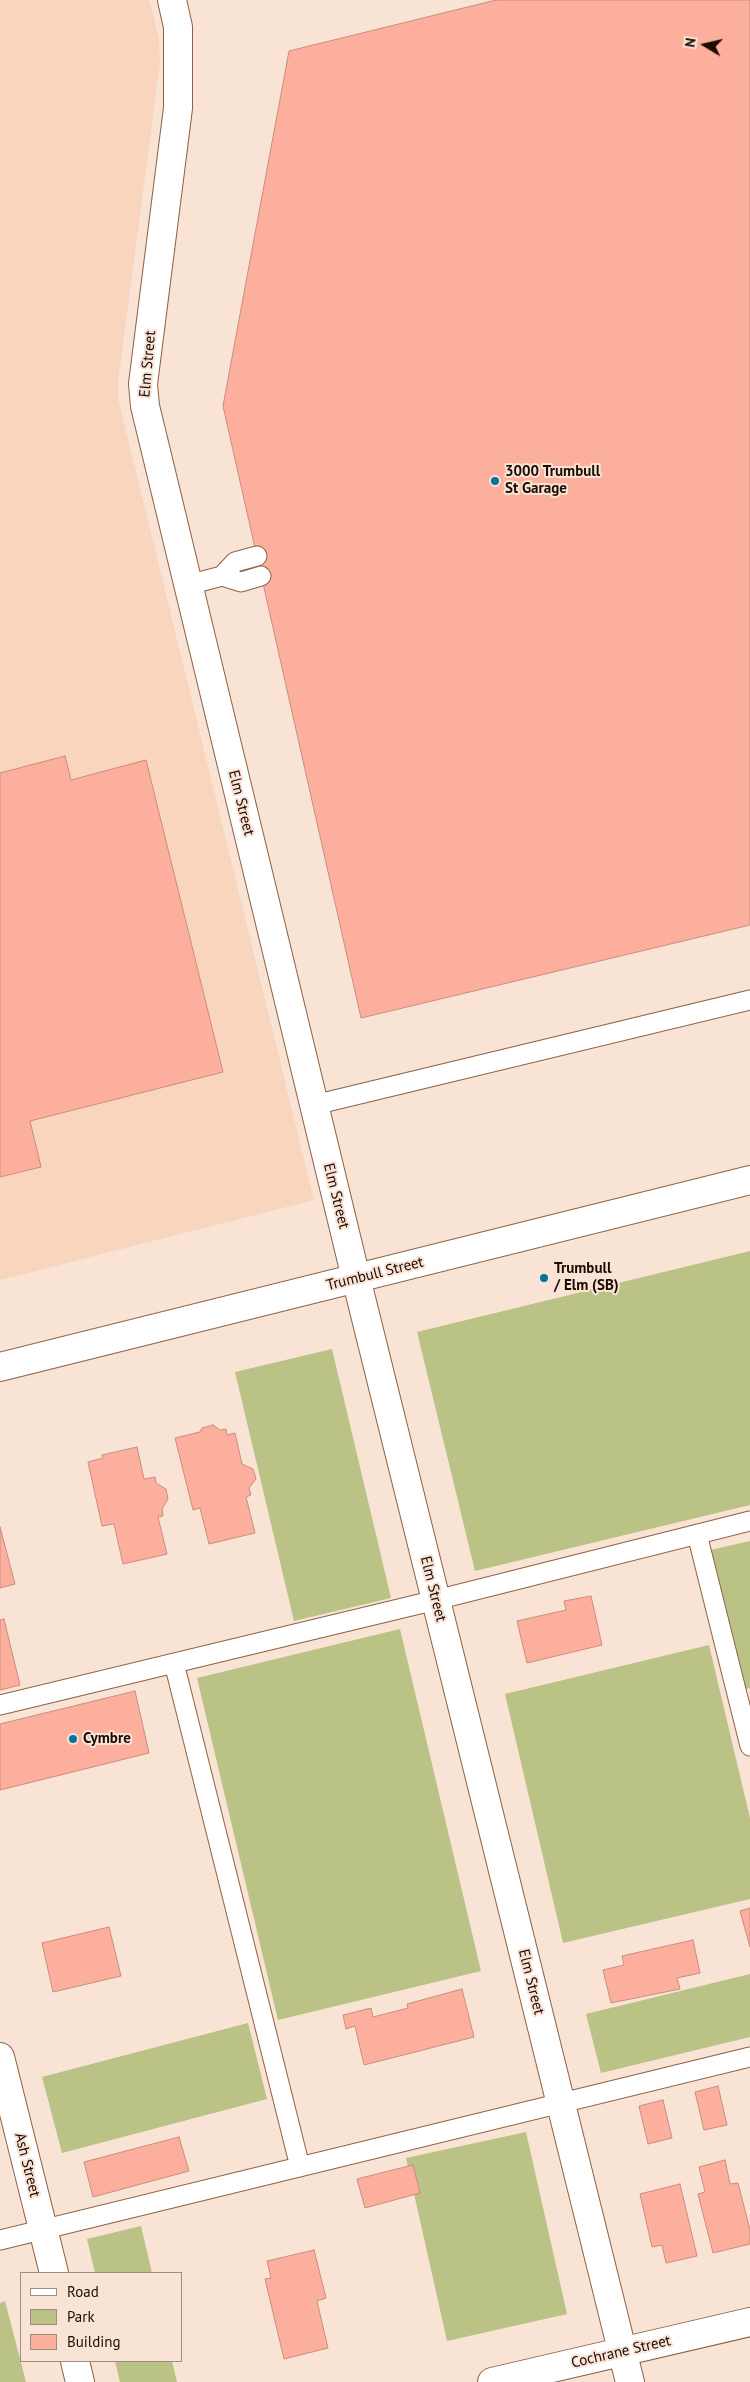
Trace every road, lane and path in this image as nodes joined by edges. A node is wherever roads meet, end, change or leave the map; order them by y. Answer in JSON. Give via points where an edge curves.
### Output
{"nodes":[{"id":1,"x":172,"y":0,"type":"edge"},
{"id":2,"x":257,"y":556,"type":"dead end"},
{"id":3,"x":222,"y":576,"type":"junction"},
{"id":4,"x":261,"y":576,"type":"dead end"},
{"id":5,"x":188,"y":585,"type":"junction"},
{"id":6,"x":750,"y":1000,"type":"edge"},
{"id":7,"x":314,"y":1105,"type":"junction"},
{"id":8,"x":750,"y":1180,"type":"edge"},
{"id":9,"x":356,"y":1278,"type":"junction"},
{"id":10,"x":0,"y":1367,"type":"edge"},
{"id":11,"x":750,"y":1521,"type":"edge"},
{"id":12,"x":697,"y":1534,"type":"junction"},
{"id":13,"x":436,"y":1600,"type":"junction"},
{"id":14,"x":174,"y":1663,"type":"junction"},
{"id":15,"x":0,"y":1705,"type":"edge"},
{"id":16,"x":750,"y":1746,"type":"edge"},
{"id":17,"x":0,"y":2057,"type":"edge"},
{"id":18,"x":750,"y":2057,"type":"edge"},
{"id":19,"x":561,"y":2102,"type":"junction"},
{"id":20,"x":300,"y":2166,"type":"junction"},
{"id":21,"x":43,"y":2231,"type":"junction"},
{"id":22,"x":0,"y":2240,"type":"edge"},
{"id":23,"x":54,"y":2272,"type":"edge"},
{"id":24,"x":750,"y":2322,"type":"edge"},
{"id":25,"x":623,"y":2351,"type":"junction"},
{"id":26,"x":75,"y":2362,"type":"edge"},
{"id":27,"x":80,"y":2382,"type":"edge"},
{"id":28,"x":492,"y":2382,"type":"edge"},
{"id":29,"x":630,"y":2382,"type":"edge"}],
"edges":[{"from":1,"to":5,"type":"street","name":"Elm Street","via":[[178,27],[178,108],[143,384],[144,406]]},
{"from":2,"to":3,"type":"lane","via":[[235,562]]},
{"from":3,"to":4,"type":"lane","via":[[241,582]]},
{"from":3,"to":5,"type":"lane"},
{"from":5,"to":7,"type":"street","name":"Elm Street"},
{"from":6,"to":7,"type":"lane"},
{"from":7,"to":9,"type":"street","name":"Elm Street"},
{"from":8,"to":9,"type":"street","name":"Trumbull Street"},
{"from":9,"to":10,"type":"street","name":"Trumbull Street"},
{"from":9,"to":13,"type":"street","name":"Elm Street"},
{"from":11,"to":12,"type":"lane"},
{"from":12,"to":13,"type":"lane"},
{"from":12,"to":16,"type":"lane"},
{"from":13,"to":14,"type":"lane"},
{"from":13,"to":19,"type":"street","name":"Elm Street"},
{"from":14,"to":15,"type":"lane"},
{"from":14,"to":20,"type":"lane"},
{"from":17,"to":21,"type":"street","name":"Ash Street"},
{"from":18,"to":19,"type":"lane"},
{"from":19,"to":20,"type":"lane"},
{"from":19,"to":25,"type":"street","name":"Elm Street"},
{"from":20,"to":21,"type":"lane"},
{"from":21,"to":22,"type":"lane"},
{"from":21,"to":23,"type":"street","name":"Ash Street"},
{"from":24,"to":25,"type":"street","name":"Cochrane Street"},
{"from":25,"to":28,"type":"street","name":"Cochrane Street"},
{"from":25,"to":29,"type":"street","name":"Elm Street"},
{"from":26,"to":27,"type":"street"}]}
